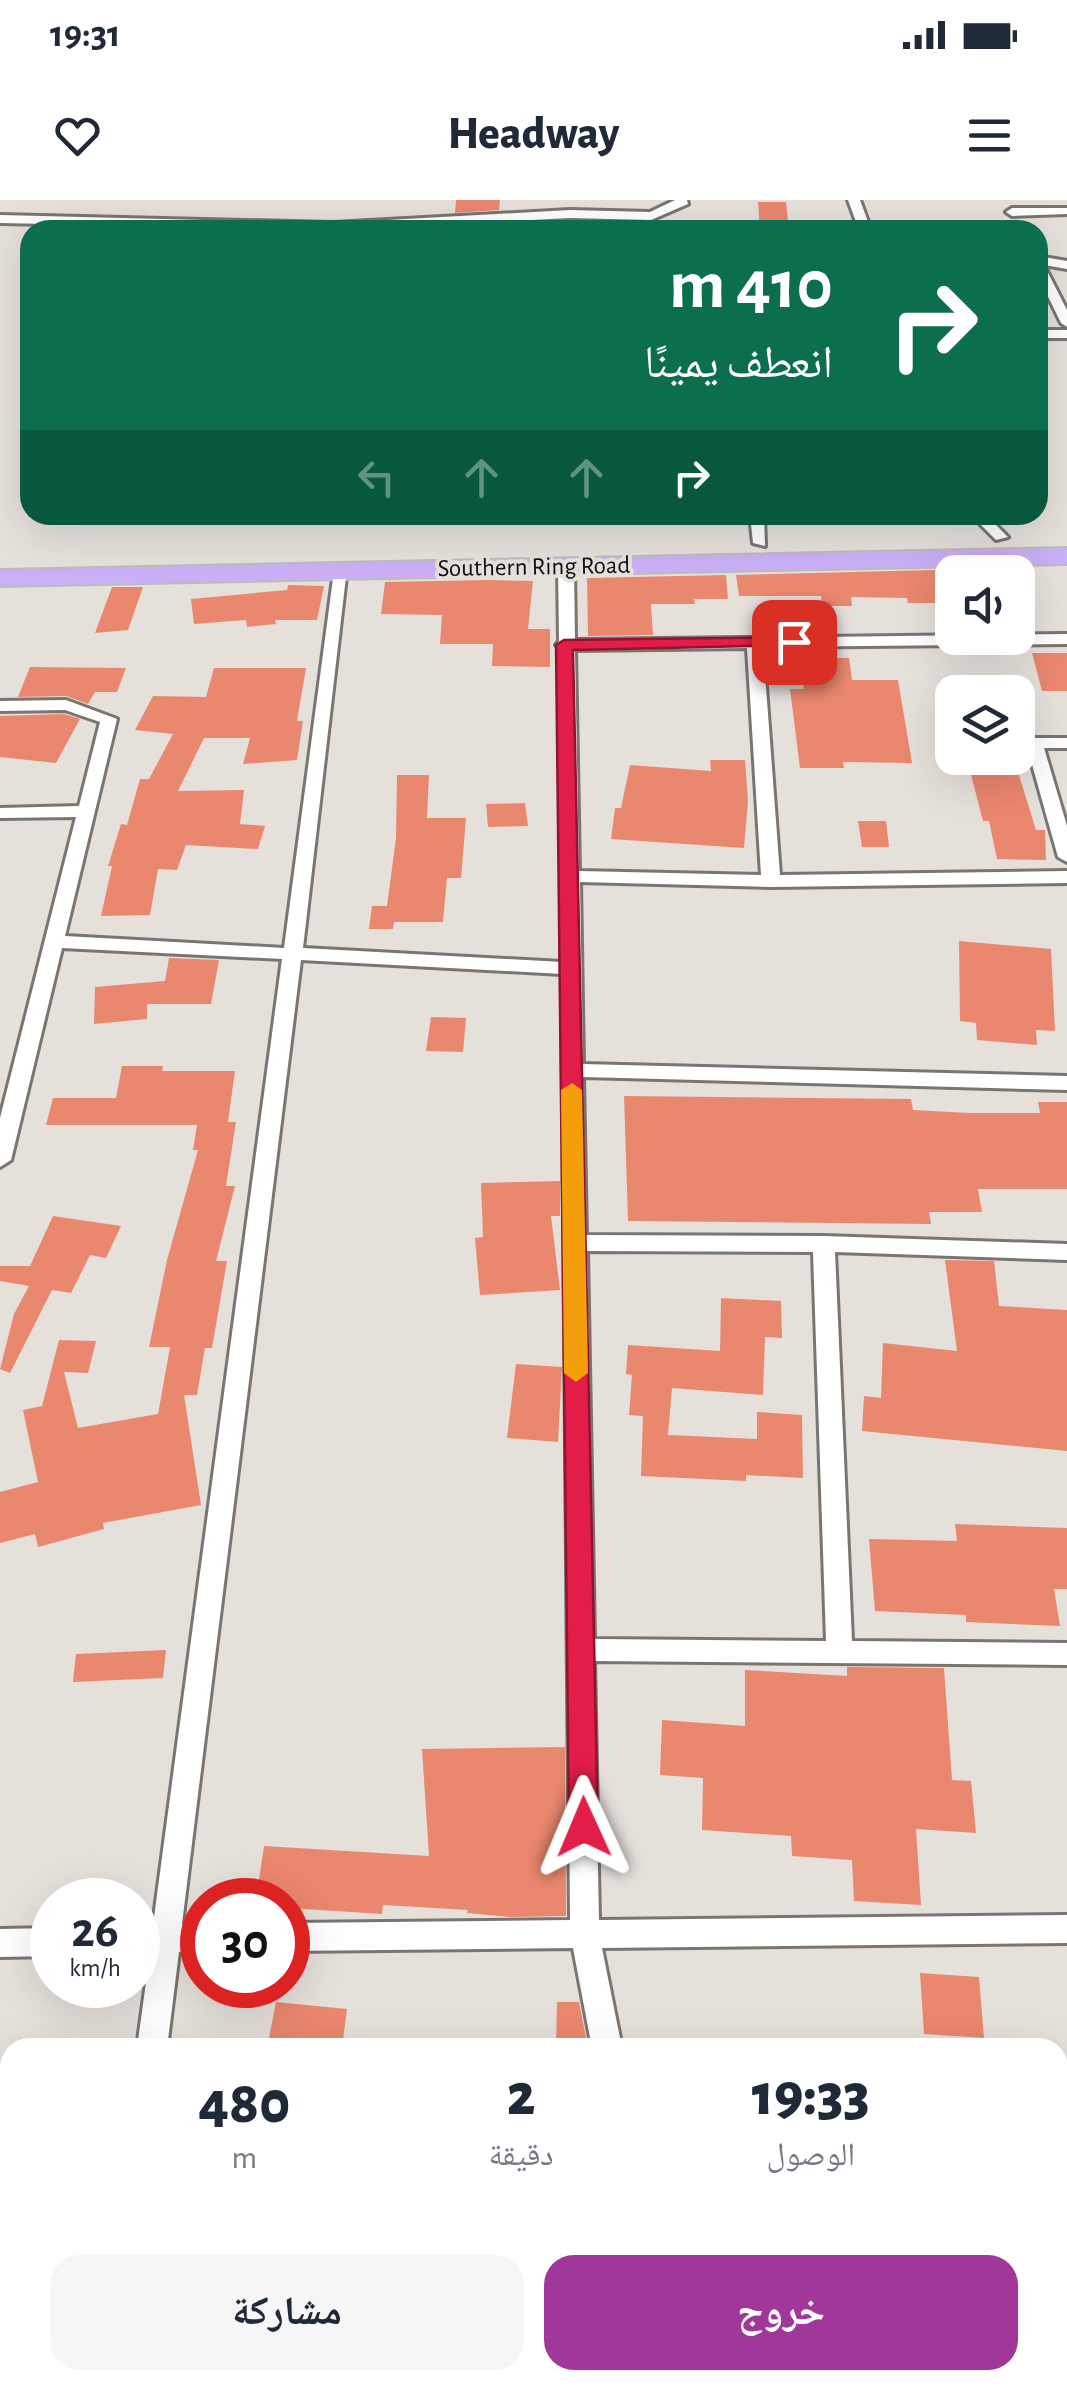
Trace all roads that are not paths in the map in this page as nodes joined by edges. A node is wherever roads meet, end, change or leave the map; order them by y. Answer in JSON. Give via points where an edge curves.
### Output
{"nodes":[{"id":1,"x":8,"y":200,"type":"edge"},
{"id":2,"x":682,"y":200,"type":"edge"},
{"id":3,"x":1009,"y":206,"type":"edge"},
{"id":4,"x":1067,"y":210,"type":"edge"},
{"id":5,"x":0,"y":216,"type":"edge"},
{"id":6,"x":651,"y":216,"type":"junction"},
{"id":7,"x":111,"y":220,"type":"edge"},
{"id":8,"x":525,"y":220,"type":"edge"},
{"id":9,"x":652,"y":220,"type":"edge"},
{"id":10,"x":1060,"y":296,"type":"edge"},
{"id":11,"x":1067,"y":323,"type":"edge"},
{"id":12,"x":758,"y":525,"type":"edge"},
{"id":13,"x":988,"y":525,"type":"edge"},
{"id":14,"x":1067,"y":536,"type":"edge"},
{"id":15,"x":1000,"y":538,"type":"junction"},
{"id":16,"x":760,"y":543,"type":"junction"},
{"id":17,"x":1067,"y":556,"type":"edge"},
{"id":18,"x":0,"y":558,"type":"edge"},
{"id":19,"x":566,"y":566,"type":"junction"},
{"id":20,"x":342,"y":571,"type":"junction"},
{"id":21,"x":0,"y":578,"type":"edge"},
{"id":22,"x":1067,"y":639,"type":"edge"},
{"id":23,"x":756,"y":642,"type":"junction"},
{"id":24,"x":564,"y":645,"type":"junction"},
{"id":25,"x":0,"y":706,"type":"edge"},
{"id":26,"x":1067,"y":743,"type":"edge"},
{"id":27,"x":89,"y":811,"type":"junction"},
{"id":28,"x":0,"y":813,"type":"edge"},
{"id":29,"x":1067,"y":857,"type":"edge"},
{"id":30,"x":568,"y":876,"type":"junction"},
{"id":31,"x":1067,"y":876,"type":"edge"},
{"id":32,"x":771,"y":881,"type":"junction"},
{"id":33,"x":56,"y":942,"type":"junction"},
{"id":34,"x":292,"y":956,"type":"junction"},
{"id":35,"x":570,"y":968,"type":"junction"},
{"id":36,"x":572,"y":1070,"type":"junction"},
{"id":37,"x":1067,"y":1083,"type":"edge"},
{"id":38,"x":0,"y":1160,"type":"edge"},
{"id":39,"x":574,"y":1243,"type":"junction"},
{"id":40,"x":824,"y":1244,"type":"junction"},
{"id":41,"x":1067,"y":1252,"type":"edge"},
{"id":42,"x":581,"y":1650,"type":"junction"},
{"id":43,"x":839,"y":1652,"type":"junction"},
{"id":44,"x":1067,"y":1654,"type":"edge"},
{"id":45,"x":160,"y":1883,"type":"edge"},
{"id":46,"x":1067,"y":1928,"type":"edge"},
{"id":47,"x":585,"y":1934,"type":"junction"},
{"id":48,"x":310,"y":1937,"type":"edge"},
{"id":49,"x":30,"y":1942,"type":"edge"},
{"id":50,"x":0,"y":1943,"type":"edge"},
{"id":51,"x":152,"y":2008,"type":"edge"},
{"id":52,"x":152,"y":2038,"type":"edge"},
{"id":53,"x":604,"y":2038,"type":"edge"}],
"edges":[{"from":1,"to":5,"type":"street"},
{"from":2,"to":6,"type":"street"},
{"from":3,"to":4,"type":"street"},
{"from":5,"to":7,"type":"street"},
{"from":6,"to":8,"type":"street"},
{"from":6,"to":9,"type":"street"},
{"from":10,"to":11,"type":"street"},
{"from":12,"to":16,"type":"street"},
{"from":13,"to":15,"type":"street"},
{"from":14,"to":15,"type":"main road","name":"Southern Ring Road"},
{"from":15,"to":16,"type":"main road","name":"Southern Ring Road"},
{"from":16,"to":18,"type":"main road","name":"Southern Ring Road"},
{"from":17,"to":19,"type":"main road","name":"Southern Ring Road"},
{"from":19,"to":20,"type":"main road","name":"Southern Ring Road"},
{"from":19,"to":24,"type":"street"},
{"from":20,"to":21,"type":"main road","name":"Southern Ring Road"},
{"from":20,"to":34,"type":"street"},
{"from":22,"to":23,"type":"street"},
{"from":23,"to":24,"type":"street"},
{"from":23,"to":32,"type":"street"},
{"from":24,"to":30,"type":"street"},
{"from":25,"to":27,"type":"street","via":[[66,705],[109,719]]},
{"from":26,"to":29,"type":"street","via":[[1034,743]]},
{"from":27,"to":28,"type":"street"},
{"from":27,"to":33,"type":"street"},
{"from":30,"to":32,"type":"street"},
{"from":30,"to":35,"type":"street"},
{"from":31,"to":32,"type":"street"},
{"from":33,"to":34,"type":"street"},
{"from":33,"to":38,"type":"street"},
{"from":34,"to":35,"type":"street"},
{"from":34,"to":45,"type":"street"},
{"from":35,"to":36,"type":"street"},
{"from":36,"to":37,"type":"street"},
{"from":36,"to":39,"type":"street"},
{"from":39,"to":40,"type":"street"},
{"from":39,"to":42,"type":"street"},
{"from":40,"to":41,"type":"street"},
{"from":40,"to":43,"type":"street"},
{"from":42,"to":43,"type":"street"},
{"from":42,"to":47,"type":"street"},
{"from":43,"to":44,"type":"street"},
{"from":46,"to":47,"type":"street"},
{"from":47,"to":48,"type":"street"},
{"from":47,"to":53,"type":"street"},
{"from":49,"to":50,"type":"street"},
{"from":51,"to":52,"type":"street"}]}
